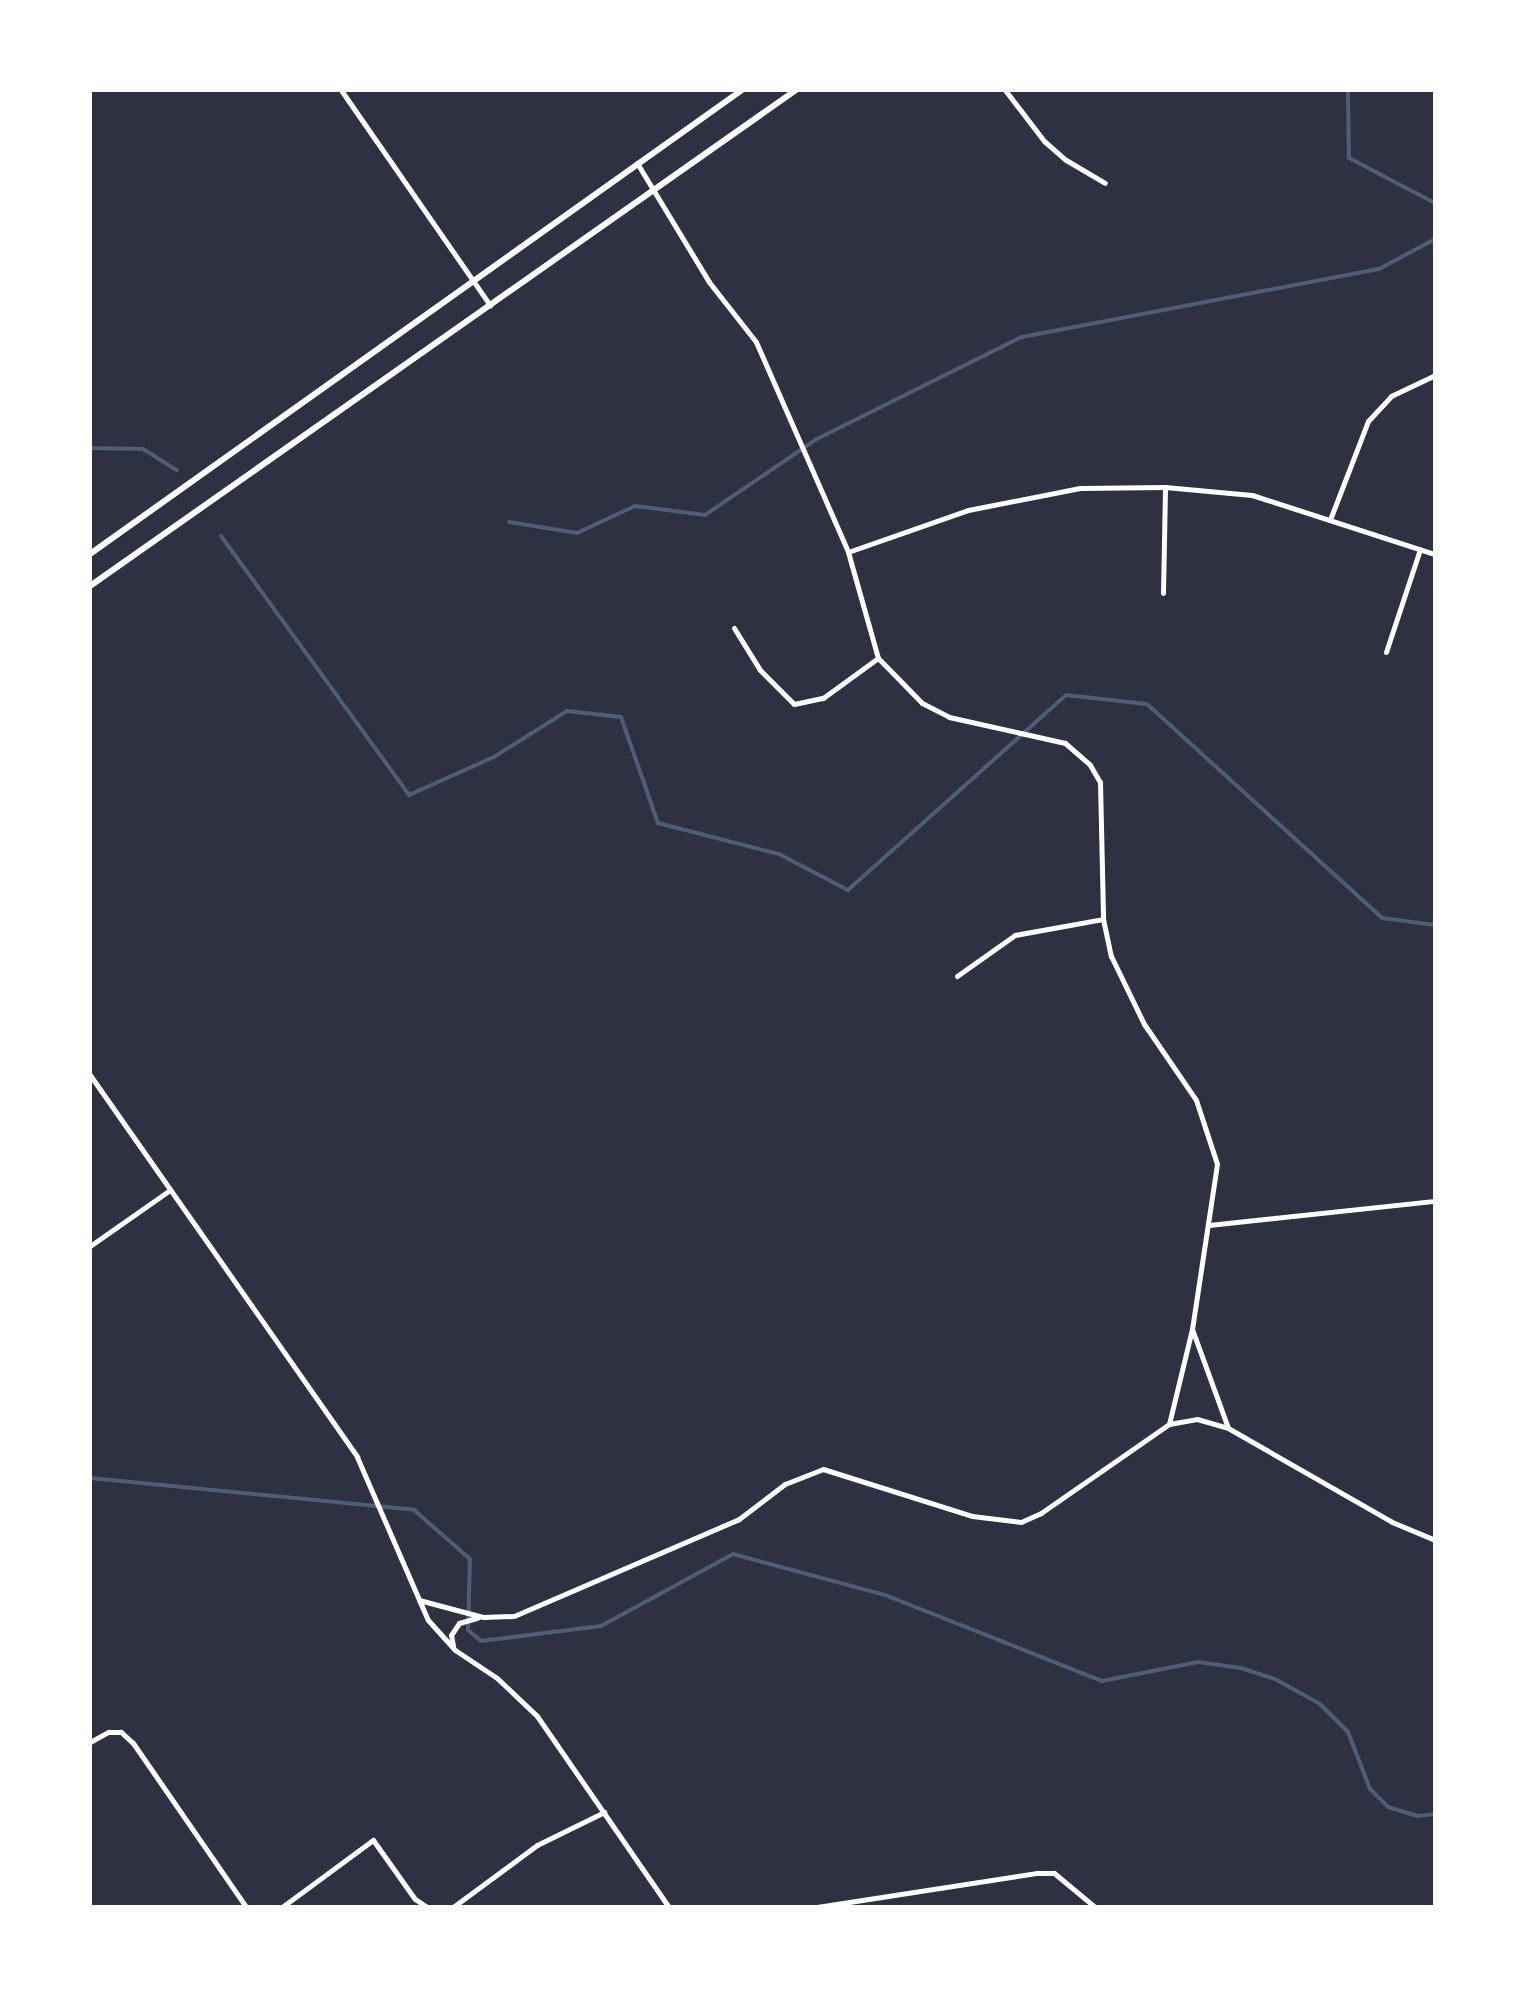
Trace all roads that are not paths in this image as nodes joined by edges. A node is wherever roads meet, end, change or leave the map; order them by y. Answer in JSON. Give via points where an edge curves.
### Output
{"nodes":[{"id":1,"x":341,"y":90,"type":"edge"},
{"id":2,"x":742,"y":90,"type":"edge"},
{"id":3,"x":796,"y":90,"type":"edge"},
{"id":4,"x":1005,"y":90,"type":"edge"},
{"id":5,"x":637,"y":163,"type":"junction"},
{"id":6,"x":1105,"y":183,"type":"dead end"},
{"id":7,"x":654,"y":189,"type":"junction"},
{"id":8,"x":476,"y":283,"type":"junction"},
{"id":9,"x":490,"y":305,"type":"junction"},
{"id":10,"x":1435,"y":375,"type":"edge"},
{"id":11,"x":1165,"y":487,"type":"junction"},
{"id":12,"x":1331,"y":517,"type":"junction"},
{"id":13,"x":1420,"y":549,"type":"junction"},
{"id":14,"x":848,"y":552,"type":"junction"},
{"id":15,"x":90,"y":554,"type":"edge"},
{"id":16,"x":1435,"y":554,"type":"edge"},
{"id":17,"x":90,"y":586,"type":"edge"},
{"id":18,"x":1164,"y":593,"type":"dead end"},
{"id":19,"x":734,"y":628,"type":"dead end"},
{"id":20,"x":1386,"y":652,"type":"dead end"},
{"id":21,"x":878,"y":658,"type":"junction"},
{"id":22,"x":1103,"y":919,"type":"junction"},
{"id":23,"x":957,"y":976,"type":"dead end"},
{"id":24,"x":90,"y":1075,"type":"edge"},
{"id":25,"x":170,"y":1190,"type":"junction"},
{"id":26,"x":1435,"y":1201,"type":"edge"},
{"id":27,"x":1209,"y":1225,"type":"junction"},
{"id":28,"x":90,"y":1246,"type":"edge"},
{"id":29,"x":1192,"y":1328,"type":"junction"},
{"id":30,"x":1170,"y":1424,"type":"junction"},
{"id":31,"x":1228,"y":1428,"type":"junction"},
{"id":32,"x":1435,"y":1540,"type":"edge"},
{"id":33,"x":418,"y":1600,"type":"junction"},
{"id":34,"x":487,"y":1617,"type":"junction"},
{"id":35,"x":454,"y":1649,"type":"junction"},
{"id":36,"x":90,"y":1742,"type":"edge"},
{"id":37,"x":604,"y":1812,"type":"junction"},
{"id":38,"x":246,"y":1907,"type":"edge"},
{"id":39,"x":282,"y":1907,"type":"edge"},
{"id":40,"x":426,"y":1907,"type":"edge"},
{"id":41,"x":454,"y":1907,"type":"edge"},
{"id":42,"x":670,"y":1907,"type":"edge"},
{"id":43,"x":817,"y":1907,"type":"edge"},
{"id":44,"x":1095,"y":1907,"type":"edge"}],
"edges":[{"from":1,"to":8,"type":"street"},
{"from":2,"to":5,"type":"main road"},
{"from":3,"to":7,"type":"main road"},
{"from":4,"to":6,"type":"street","via":[[1044,141]]},
{"from":5,"to":7,"type":"street"},
{"from":5,"to":8,"type":"main road"},
{"from":7,"to":9,"type":"main road"},
{"from":7,"to":14,"type":"street","via":[[709,282],[756,342]]},
{"from":8,"to":9,"type":"street"},
{"from":8,"to":15,"type":"main road"},
{"from":9,"to":17,"type":"main road"},
{"from":10,"to":12,"type":"street","via":[[1391,396],[1368,421]]},
{"from":11,"to":12,"type":"street","via":[[1252,495]]},
{"from":11,"to":14,"type":"street","via":[[1080,488],[968,510]]},
{"from":11,"to":18,"type":"street"},
{"from":12,"to":13,"type":"street"},
{"from":13,"to":16,"type":"street"},
{"from":13,"to":20,"type":"street"},
{"from":14,"to":21,"type":"street"},
{"from":19,"to":21,"type":"street","via":[[760,670],[794,704],[823,698]]},
{"from":21,"to":22,"type":"street","via":[[922,703],[949,717],[1065,743],[1090,765],[1102,802]]},
{"from":22,"to":23,"type":"street","via":[[1015,936]]},
{"from":22,"to":27,"type":"street","via":[[1119,977],[1208,1126],[1218,1164]]},
{"from":24,"to":25,"type":"street"},
{"from":25,"to":28,"type":"street"},
{"from":25,"to":33,"type":"street","via":[[357,1457]]},
{"from":26,"to":27,"type":"street"},
{"from":27,"to":29,"type":"street"},
{"from":29,"to":30,"type":"street"},
{"from":29,"to":31,"type":"street"},
{"from":30,"to":31,"type":"street","via":[[1197,1418]]},
{"from":30,"to":34,"type":"street","via":[[1020,1522],[972,1516],[823,1468],[676,1548],[514,1616]]},
{"from":31,"to":32,"type":"street"},
{"from":33,"to":34,"type":"street"},
{"from":33,"to":35,"type":"street"},
{"from":34,"to":35,"type":"street","via":[[459,1623],[451,1634]]},
{"from":35,"to":37,"type":"street","via":[[538,1716]]},
{"from":36,"to":38,"type":"street","via":[[108,1732],[133,1742]]},
{"from":37,"to":41,"type":"street","via":[[537,1846]]},
{"from":37,"to":42,"type":"street"},
{"from":39,"to":40,"type":"street","via":[[374,1840]]},
{"from":43,"to":44,"type":"street","via":[[1054,1873]]}]}
